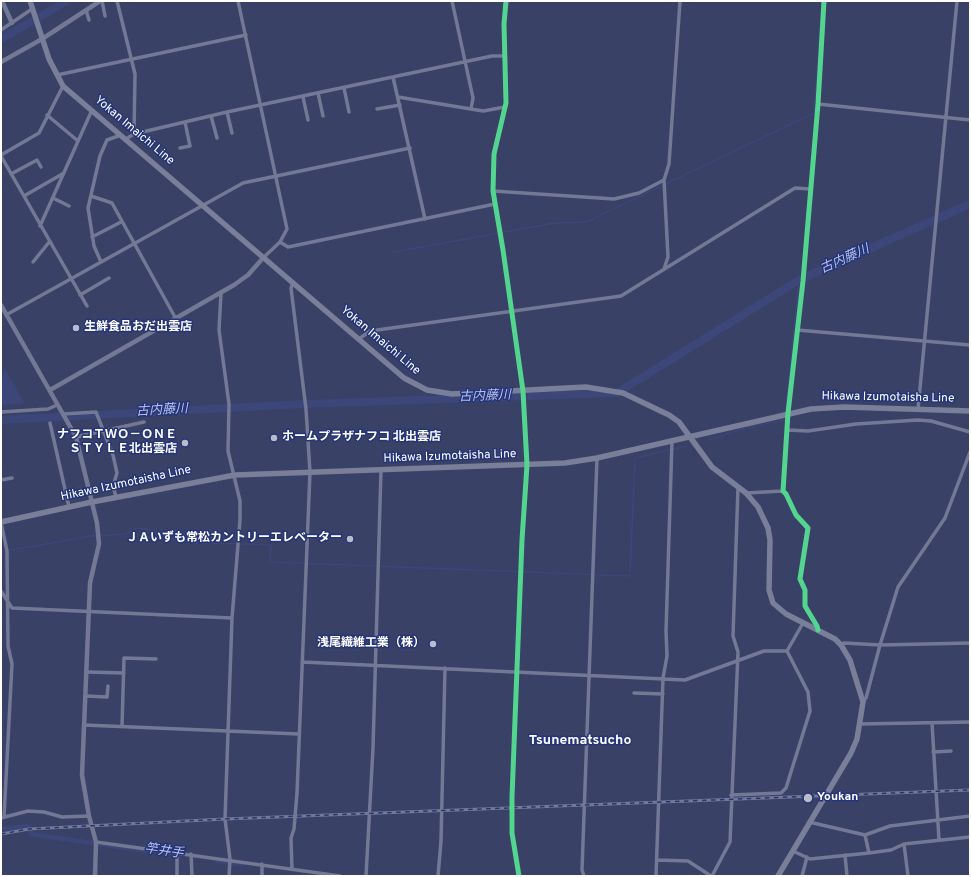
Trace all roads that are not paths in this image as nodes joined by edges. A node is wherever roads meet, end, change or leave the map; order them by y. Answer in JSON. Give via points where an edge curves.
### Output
{"nodes":[{"id":1,"x":2,"y":1,"type":"edge"},
{"id":2,"x":30,"y":1,"type":"edge"},
{"id":3,"x":101,"y":1,"type":"edge"},
{"id":4,"x":118,"y":1,"type":"edge"},
{"id":5,"x":238,"y":1,"type":"edge"},
{"id":6,"x":452,"y":1,"type":"edge"},
{"id":7,"x":506,"y":1,"type":"edge"},
{"id":8,"x":680,"y":1,"type":"edge"},
{"id":9,"x":824,"y":1,"type":"edge"},
{"id":10,"x":957,"y":1,"type":"edge"},
{"id":11,"x":33,"y":10,"type":"junction"},
{"id":12,"x":86,"y":10,"type":"junction"},
{"id":13,"x":106,"y":16,"type":"dead end"},
{"id":14,"x":89,"y":20,"type":"dead end"},
{"id":15,"x":12,"y":23,"type":"junction"},
{"id":16,"x":1,"y":30,"type":"edge"},
{"id":17,"x":246,"y":35,"type":"junction"},
{"id":18,"x":41,"y":37,"type":"junction"},
{"id":19,"x":504,"y":56,"type":"junction"},
{"id":20,"x":130,"y":60,"type":"junction"},
{"id":21,"x":1,"y":62,"type":"edge"},
{"id":22,"x":465,"y":62,"type":"junction"},
{"id":23,"x":56,"y":75,"type":"junction"},
{"id":24,"x":393,"y":77,"type":"junction"},
{"id":25,"x":62,"y":86,"type":"junction"},
{"id":26,"x":344,"y":88,"type":"junction"},
{"id":27,"x":318,"y":93,"type":"junction"},
{"id":28,"x":303,"y":97,"type":"junction"},
{"id":29,"x":398,"y":97,"type":"junction"},
{"id":30,"x":818,"y":104,"type":"junction"},
{"id":31,"x":400,"y":105,"type":"junction"},
{"id":32,"x":261,"y":106,"type":"junction"},
{"id":33,"x":505,"y":107,"type":"junction"},
{"id":34,"x":377,"y":109,"type":"dead end"},
{"id":35,"x":471,"y":109,"type":"junction"},
{"id":36,"x":92,"y":110,"type":"junction"},
{"id":37,"x":227,"y":112,"type":"junction"},
{"id":38,"x":349,"y":112,"type":"dead end"},
{"id":39,"x":47,"y":115,"type":"junction"},
{"id":40,"x":211,"y":116,"type":"junction"},
{"id":41,"x":323,"y":116,"type":"dead end"},
{"id":42,"x":946,"y":117,"type":"junction"},
{"id":43,"x":308,"y":120,"type":"dead end"},
{"id":44,"x":970,"y":120,"type":"edge"},
{"id":45,"x":185,"y":122,"type":"junction"},
{"id":46,"x":232,"y":133,"type":"dead end"},
{"id":47,"x":134,"y":134,"type":"junction"},
{"id":48,"x":121,"y":135,"type":"junction"},
{"id":49,"x":216,"y":138,"type":"dead end"},
{"id":50,"x":126,"y":140,"type":"junction"},
{"id":51,"x":78,"y":141,"type":"junction"},
{"id":52,"x":180,"y":148,"type":"dead end"},
{"id":53,"x":410,"y":148,"type":"junction"},
{"id":54,"x":1,"y":155,"type":"edge"},
{"id":55,"x":41,"y":167,"type":"dead end"},
{"id":56,"x":65,"y":173,"type":"junction"},
{"id":57,"x":11,"y":174,"type":"junction"},
{"id":58,"x":275,"y":176,"type":"junction"},
{"id":59,"x":664,"y":180,"type":"junction"},
{"id":60,"x":810,"y":189,"type":"junction"},
{"id":61,"x":493,"y":191,"type":"junction"},
{"id":62,"x":24,"y":196,"type":"junction"},
{"id":63,"x":91,"y":196,"type":"junction"},
{"id":64,"x":53,"y":198,"type":"junction"},
{"id":65,"x":495,"y":204,"type":"junction"},
{"id":66,"x":204,"y":205,"type":"junction"},
{"id":67,"x":69,"y":206,"type":"dead end"},
{"id":68,"x":425,"y":219,"type":"junction"},
{"id":69,"x":122,"y":222,"type":"junction"},
{"id":70,"x":40,"y":226,"type":"junction"},
{"id":71,"x":92,"y":237,"type":"junction"},
{"id":72,"x":50,"y":241,"type":"junction"},
{"id":73,"x":280,"y":242,"type":"junction"},
{"id":74,"x":134,"y":244,"type":"junction"},
{"id":75,"x":263,"y":258,"type":"junction"},
{"id":76,"x":33,"y":262,"type":"dead end"},
{"id":77,"x":101,"y":262,"type":"junction"},
{"id":78,"x":664,"y":269,"type":"junction"},
{"id":79,"x":109,"y":278,"type":"dead end"},
{"id":80,"x":71,"y":279,"type":"junction"},
{"id":81,"x":293,"y":281,"type":"junction"},
{"id":82,"x":221,"y":293,"type":"junction"},
{"id":83,"x":80,"y":295,"type":"junction"},
{"id":84,"x":1,"y":305,"type":"edge"},
{"id":85,"x":86,"y":306,"type":"dead end"},
{"id":86,"x":511,"y":310,"type":"junction"},
{"id":87,"x":6,"y":315,"type":"junction"},
{"id":88,"x":176,"y":319,"type":"junction"},
{"id":89,"x":797,"y":330,"type":"junction"},
{"id":90,"x":359,"y":339,"type":"junction"},
{"id":91,"x":925,"y":341,"type":"junction"},
{"id":92,"x":970,"y":345,"type":"edge"},
{"id":93,"x":50,"y":390,"type":"junction"},
{"id":94,"x":523,"y":392,"type":"junction"},
{"id":95,"x":58,"y":405,"type":"junction"},
{"id":96,"x":918,"y":409,"type":"junction"},
{"id":97,"x":970,"y":411,"type":"edge"},
{"id":98,"x":1,"y":412,"type":"edge"},
{"id":99,"x":788,"y":413,"type":"junction"},
{"id":100,"x":62,"y":414,"type":"junction"},
{"id":101,"x":144,"y":422,"type":"dead end"},
{"id":102,"x":50,"y":423,"type":"dead end"},
{"id":103,"x":787,"y":430,"type":"junction"},
{"id":104,"x":104,"y":432,"type":"junction"},
{"id":105,"x":970,"y":432,"type":"edge"},
{"id":106,"x":76,"y":437,"type":"junction"},
{"id":107,"x":692,"y":437,"type":"junction"},
{"id":108,"x":672,"y":441,"type":"junction"},
{"id":109,"x":970,"y":452,"type":"edge"},
{"id":110,"x":598,"y":458,"type":"junction"},
{"id":111,"x":527,"y":465,"type":"junction"},
{"id":112,"x":382,"y":470,"type":"junction"},
{"id":113,"x":310,"y":472,"type":"junction"},
{"id":114,"x":235,"y":475,"type":"junction"},
{"id":115,"x":12,"y":478,"type":"dead end"},
{"id":116,"x":1,"y":480,"type":"edge"},
{"id":117,"x":738,"y":486,"type":"junction"},
{"id":118,"x":783,"y":491,"type":"junction"},
{"id":119,"x":746,"y":493,"type":"junction"},
{"id":120,"x":116,"y":498,"type":"junction"},
{"id":121,"x":92,"y":502,"type":"junction"},
{"id":122,"x":69,"y":508,"type":"junction"},
{"id":123,"x":1,"y":522,"type":"edge"},
{"id":124,"x":1,"y":591,"type":"edge"},
{"id":125,"x":7,"y":600,"type":"junction"},
{"id":126,"x":89,"y":611,"type":"junction"},
{"id":127,"x":232,"y":618,"type":"junction"},
{"id":128,"x":803,"y":623,"type":"junction"},
{"id":129,"x":818,"y":630,"type":"junction"},
{"id":130,"x":970,"y":643,"type":"edge"},
{"id":131,"x":841,"y":644,"type":"junction"},
{"id":132,"x":880,"y":645,"type":"junction"},
{"id":133,"x":787,"y":651,"type":"junction"},
{"id":134,"x":156,"y":659,"type":"dead end"},
{"id":135,"x":737,"y":660,"type":"junction"},
{"id":136,"x":302,"y":662,"type":"junction"},
{"id":137,"x":374,"y":666,"type":"junction"},
{"id":138,"x":445,"y":668,"type":"junction"},
{"id":139,"x":518,"y":671,"type":"junction"},
{"id":140,"x":87,"y":672,"type":"junction"},
{"id":141,"x":124,"y":673,"type":"junction"},
{"id":142,"x":589,"y":674,"type":"junction"},
{"id":143,"x":663,"y":678,"type":"junction"},
{"id":144,"x":108,"y":686,"type":"dead end"},
{"id":145,"x":634,"y":693,"type":"dead end"},
{"id":146,"x":663,"y":694,"type":"junction"},
{"id":147,"x":86,"y":696,"type":"junction"},
{"id":148,"x":863,"y":702,"type":"junction"},
{"id":149,"x":970,"y":722,"type":"edge"},
{"id":150,"x":932,"y":723,"type":"junction"},
{"id":151,"x":859,"y":724,"type":"junction"},
{"id":152,"x":84,"y":725,"type":"junction"},
{"id":153,"x":122,"y":726,"type":"junction"},
{"id":154,"x":228,"y":730,"type":"junction"},
{"id":155,"x":299,"y":734,"type":"junction"},
{"id":156,"x":951,"y":751,"type":"dead end"},
{"id":157,"x":933,"y":752,"type":"junction"},
{"id":158,"x":732,"y":795,"type":"junction"},
{"id":159,"x":89,"y":816,"type":"junction"},
{"id":160,"x":970,"y":816,"type":"edge"},
{"id":161,"x":2,"y":817,"type":"edge"},
{"id":162,"x":937,"y":820,"type":"junction"},
{"id":163,"x":809,"y":822,"type":"junction"},
{"id":164,"x":865,"y":835,"type":"junction"},
{"id":165,"x":970,"y":837,"type":"edge"},
{"id":166,"x":939,"y":840,"type":"junction"},
{"id":167,"x":96,"y":842,"type":"junction"},
{"id":168,"x":904,"y":844,"type":"junction"},
{"id":169,"x":793,"y":851,"type":"junction"},
{"id":170,"x":177,"y":852,"type":"junction"},
{"id":171,"x":869,"y":853,"type":"junction"},
{"id":172,"x":191,"y":854,"type":"junction"},
{"id":173,"x":845,"y":855,"type":"junction"},
{"id":174,"x":807,"y":857,"type":"junction"},
{"id":175,"x":230,"y":859,"type":"junction"},
{"id":176,"x":656,"y":860,"type":"junction"},
{"id":177,"x":262,"y":864,"type":"junction"},
{"id":178,"x":292,"y":869,"type":"junction"},
{"id":179,"x":95,"y":876,"type":"edge"},
{"id":180,"x":177,"y":876,"type":"edge"},
{"id":181,"x":192,"y":876,"type":"edge"},
{"id":182,"x":229,"y":876,"type":"edge"},
{"id":183,"x":262,"y":876,"type":"edge"},
{"id":184,"x":340,"y":876,"type":"edge"},
{"id":185,"x":366,"y":876,"type":"edge"},
{"id":186,"x":438,"y":876,"type":"edge"},
{"id":187,"x":519,"y":876,"type":"edge"},
{"id":188,"x":584,"y":876,"type":"edge"},
{"id":189,"x":656,"y":876,"type":"edge"},
{"id":190,"x":711,"y":876,"type":"edge"},
{"id":191,"x":778,"y":876,"type":"edge"},
{"id":192,"x":802,"y":876,"type":"edge"},
{"id":193,"x":847,"y":876,"type":"edge"},
{"id":194,"x":908,"y":876,"type":"edge"}],
"edges":[{"from":1,"to":15,"type":"street"},
{"from":2,"to":11,"type":"main road","name":"Yokan Imaichi Line"},
{"from":3,"to":12,"type":"street"},
{"from":3,"to":13,"type":"street"},
{"from":4,"to":20,"type":"street"},
{"from":5,"to":17,"type":"street"},
{"from":6,"to":22,"type":"street"},
{"from":7,"to":19,"type":"street"},
{"from":8,"to":59,"type":"street","via":[[669,164]]},
{"from":9,"to":30,"type":"street"},
{"from":10,"to":42,"type":"street"},
{"from":11,"to":15,"type":"street"},
{"from":11,"to":18,"type":"main road","name":"Yokan Imaichi Line"},
{"from":12,"to":14,"type":"street"},
{"from":12,"to":18,"type":"street"},
{"from":15,"to":16,"type":"street"},
{"from":17,"to":20,"type":"street"},
{"from":17,"to":32,"type":"street"},
{"from":18,"to":21,"type":"street"},
{"from":18,"to":23,"type":"main road","name":"Yokan Imaichi Line"},
{"from":19,"to":22,"type":"street"},
{"from":19,"to":33,"type":"street"},
{"from":20,"to":23,"type":"street"},
{"from":20,"to":47,"type":"street","via":[[135,74]]},
{"from":22,"to":24,"type":"street"},
{"from":22,"to":35,"type":"street","via":[[473,98]]},
{"from":23,"to":25,"type":"main road","name":"Yokan Imaichi Line"},
{"from":24,"to":26,"type":"street"},
{"from":24,"to":29,"type":"street"},
{"from":25,"to":36,"type":"main road","name":"Yokan Imaichi Line"},
{"from":25,"to":39,"type":"street"},
{"from":26,"to":27,"type":"street"},
{"from":26,"to":38,"type":"street"},
{"from":27,"to":28,"type":"street"},
{"from":27,"to":41,"type":"street"},
{"from":28,"to":32,"type":"street"},
{"from":28,"to":43,"type":"street"},
{"from":29,"to":31,"type":"street"},
{"from":29,"to":35,"type":"street"},
{"from":30,"to":42,"type":"street"},
{"from":30,"to":60,"type":"street"},
{"from":31,"to":34,"type":"street"},
{"from":31,"to":53,"type":"street"},
{"from":32,"to":37,"type":"street"},
{"from":32,"to":58,"type":"street"},
{"from":33,"to":35,"type":"street","via":[[483,111]]},
{"from":33,"to":61,"type":"street","via":[[494,154]]},
{"from":36,"to":48,"type":"main road","name":"Yokan Imaichi Line"},
{"from":36,"to":51,"type":"street"},
{"from":37,"to":40,"type":"street"},
{"from":37,"to":46,"type":"street"},
{"from":39,"to":51,"type":"street"},
{"from":39,"to":54,"type":"street","via":[[39,133]]},
{"from":40,"to":45,"type":"street"},
{"from":40,"to":49,"type":"street"},
{"from":42,"to":44,"type":"street"},
{"from":42,"to":91,"type":"street"},
{"from":45,"to":47,"type":"street"},
{"from":45,"to":52,"type":"street","via":[[190,146]]},
{"from":47,"to":50,"type":"street"},
{"from":48,"to":50,"type":"main road","name":"Yokan Imaichi Line"},
{"from":48,"to":63,"type":"street","via":[[107,140],[100,156]]},
{"from":50,"to":66,"type":"main road","name":"Yokan Imaichi Line"},
{"from":51,"to":56,"type":"street"},
{"from":53,"to":58,"type":"street"},
{"from":53,"to":68,"type":"street"},
{"from":54,"to":57,"type":"street"},
{"from":55,"to":57,"type":"street","via":[[37,160]]},
{"from":56,"to":62,"type":"street"},
{"from":56,"to":64,"type":"street"},
{"from":57,"to":62,"type":"street"},
{"from":58,"to":66,"type":"street","via":[[243,184]]},
{"from":58,"to":73,"type":"street","via":[[286,229]]},
{"from":59,"to":61,"type":"street","via":[[639,193],[614,199]]},
{"from":59,"to":78,"type":"street","via":[[668,257]]},
{"from":60,"to":78,"type":"street","via":[[795,188]]},
{"from":60,"to":89,"type":"street"},
{"from":61,"to":65,"type":"street"},
{"from":62,"to":70,"type":"street"},
{"from":63,"to":69,"type":"street","via":[[112,203]]},
{"from":63,"to":71,"type":"street","via":[[88,208]]},
{"from":64,"to":67,"type":"street"},
{"from":64,"to":70,"type":"street"},
{"from":65,"to":68,"type":"street"},
{"from":65,"to":86,"type":"street"},
{"from":66,"to":74,"type":"street"},
{"from":66,"to":75,"type":"main road","name":"Yokan Imaichi Line"},
{"from":68,"to":73,"type":"street","via":[[288,247]]},
{"from":69,"to":71,"type":"street"},
{"from":69,"to":74,"type":"street"},
{"from":70,"to":72,"type":"street"},
{"from":71,"to":77,"type":"street"},
{"from":72,"to":76,"type":"street"},
{"from":72,"to":80,"type":"street"},
{"from":73,"to":75,"type":"street"},
{"from":74,"to":77,"type":"street"},
{"from":74,"to":88,"type":"street"},
{"from":75,"to":81,"type":"main road","name":"Yokan Imaichi Line"},
{"from":75,"to":82,"type":"street","via":[[248,274]]},
{"from":77,"to":80,"type":"street"},
{"from":78,"to":86,"type":"street","via":[[621,296]]},
{"from":79,"to":83,"type":"street"},
{"from":80,"to":83,"type":"street"},
{"from":80,"to":87,"type":"street"},
{"from":81,"to":90,"type":"main road","name":"Yokan Imaichi Line"},
{"from":81,"to":113,"type":"street","via":[[291,288],[306,410]]},
{"from":82,"to":88,"type":"street"},
{"from":82,"to":114,"type":"street","via":[[219,330],[229,404],[228,451]]},
{"from":83,"to":85,"type":"street"},
{"from":84,"to":87,"type":"street"},
{"from":86,"to":90,"type":"street","via":[[370,331]]},
{"from":86,"to":94,"type":"street"},
{"from":87,"to":93,"type":"street"},
{"from":88,"to":93,"type":"street"},
{"from":89,"to":91,"type":"street"},
{"from":89,"to":99,"type":"street"},
{"from":90,"to":94,"type":"main road","name":"Yokan Imaichi Line","via":[[404,378],[427,390],[452,394]]},
{"from":91,"to":92,"type":"street"},
{"from":91,"to":96,"type":"street"},
{"from":93,"to":95,"type":"street"},
{"from":94,"to":107,"type":"main road","name":"Yokan Imaichi Line","via":[[586,387],[623,393],[669,415]]},
{"from":94,"to":111,"type":"street"},
{"from":95,"to":98,"type":"street","via":[[48,409]]},
{"from":95,"to":100,"type":"street"},
{"from":96,"to":97,"type":"main road","name":"Hikawa Izumotaisha Line"},
{"from":96,"to":99,"type":"main road","name":"Hikawa Izumotaisha Line","via":[[844,407]]},
{"from":99,"to":103,"type":"street"},
{"from":99,"to":107,"type":"main road","name":"Hikawa Izumotaisha Line"},
{"from":100,"to":104,"type":"street","via":[[96,412]]},
{"from":100,"to":106,"type":"street"},
{"from":101,"to":104,"type":"street"},
{"from":102,"to":122,"type":"street"},
{"from":103,"to":105,"type":"street","via":[[808,431],[918,420]]},
{"from":103,"to":118,"type":"street"},
{"from":104,"to":106,"type":"street"},
{"from":104,"to":120,"type":"street","via":[[117,473],[113,486]]},
{"from":106,"to":121,"type":"street"},
{"from":107,"to":108,"type":"main road","name":"Hikawa Izumotaisha Line"},
{"from":107,"to":117,"type":"main road","name":"Yokan Imaichi Line","via":[[712,467]]},
{"from":108,"to":110,"type":"main road","name":"Hikawa Izumotaisha Line"},
{"from":108,"to":143,"type":"street","via":[[667,656]]},
{"from":109,"to":132,"type":"street","via":[[945,518],[898,587]]},
{"from":110,"to":111,"type":"main road","name":"Hikawa Izumotaisha Line"},
{"from":110,"to":142,"type":"street"},
{"from":111,"to":112,"type":"main road","name":"Hikawa Izumotaisha Line"},
{"from":111,"to":139,"type":"street"},
{"from":112,"to":113,"type":"main road","name":"Hikawa Izumotaisha Line"},
{"from":112,"to":137,"type":"street"},
{"from":113,"to":114,"type":"main road","name":"Hikawa Izumotaisha Line"},
{"from":113,"to":136,"type":"street"},
{"from":114,"to":120,"type":"main road","name":"Hikawa Izumotaisha Line"},
{"from":114,"to":127,"type":"street","via":[[240,501],[240,520]]},
{"from":115,"to":116,"type":"street"},
{"from":117,"to":119,"type":"main road","name":"Yokan Imaichi Line"},
{"from":117,"to":135,"type":"street","via":[[733,636],[738,652]]},
{"from":118,"to":119,"type":"street"},
{"from":118,"to":129,"type":"street","via":[[796,515],[808,528],[800,579],[805,590],[806,606]]},
{"from":119,"to":128,"type":"main road","name":"Yokan Imaichi Line","via":[[758,507],[768,528],[770,597],[779,609]]},
{"from":120,"to":121,"type":"main road","name":"Hikawa Izumotaisha Line"},
{"from":121,"to":122,"type":"main road","name":"Hikawa Izumotaisha Line"},
{"from":121,"to":126,"type":"street","via":[[99,544],[90,583]]},
{"from":122,"to":123,"type":"main road","name":"Hikawa Izumotaisha Line"},
{"from":123,"to":125,"type":"street","via":[[7,551]]},
{"from":124,"to":125,"type":"street"},
{"from":125,"to":126,"type":"street","via":[[12,608]]},
{"from":125,"to":161,"type":"street","via":[[8,646],[12,664]]},
{"from":126,"to":127,"type":"street"},
{"from":126,"to":140,"type":"street"},
{"from":127,"to":154,"type":"street"},
{"from":128,"to":129,"type":"main road","name":"Yokan Imaichi Line"},
{"from":128,"to":133,"type":"street"},
{"from":129,"to":131,"type":"main road","name":"Yokan Imaichi Line"},
{"from":130,"to":132,"type":"street"},
{"from":131,"to":132,"type":"street"},
{"from":131,"to":148,"type":"main road","name":"Yokan Imaichi Line","via":[[850,660]]},
{"from":132,"to":148,"type":"street"},
{"from":133,"to":135,"type":"street","via":[[764,651]]},
{"from":133,"to":158,"type":"street","via":[[808,692],[810,711],[786,788],[781,793]]},
{"from":134,"to":141,"type":"street","via":[[124,658]]},
{"from":135,"to":143,"type":"street","via":[[685,680]]},
{"from":135,"to":158,"type":"street"},
{"from":136,"to":137,"type":"street"},
{"from":136,"to":155,"type":"street"},
{"from":137,"to":138,"type":"street"},
{"from":137,"to":185,"type":"street","via":[[373,748]]},
{"from":138,"to":139,"type":"street"},
{"from":138,"to":186,"type":"street"},
{"from":139,"to":142,"type":"street"},
{"from":139,"to":187,"type":"street","via":[[512,826]]},
{"from":140,"to":141,"type":"street"},
{"from":140,"to":147,"type":"street"},
{"from":141,"to":153,"type":"street"},
{"from":142,"to":143,"type":"street"},
{"from":142,"to":188,"type":"street","via":[[582,870]]},
{"from":143,"to":146,"type":"street"},
{"from":144,"to":147,"type":"street","via":[[107,697]]},
{"from":145,"to":146,"type":"street"},
{"from":146,"to":176,"type":"street"},
{"from":147,"to":152,"type":"street"},
{"from":148,"to":151,"type":"main road","name":"Yokan Imaichi Line"},
{"from":149,"to":150,"type":"street"},
{"from":150,"to":151,"type":"street"},
{"from":150,"to":157,"type":"street"},
{"from":151,"to":163,"type":"main road","name":"Yokan Imaichi Line","via":[[856,739],[844,767]]},
{"from":152,"to":153,"type":"street"},
{"from":152,"to":159,"type":"street","via":[[82,775]]},
{"from":153,"to":154,"type":"street"},
{"from":154,"to":155,"type":"street"},
{"from":154,"to":175,"type":"street","via":[[225,819]]},
{"from":155,"to":178,"type":"street","via":[[296,818],[291,838]]},
{"from":156,"to":157,"type":"street"},
{"from":157,"to":162,"type":"street"},
{"from":158,"to":190,"type":"street","via":[[730,842]]},
{"from":159,"to":161,"type":"street","via":[[62,817],[28,811]]},
{"from":159,"to":167,"type":"street"},
{"from":160,"to":162,"type":"street"},
{"from":162,"to":164,"type":"street","via":[[890,826]]},
{"from":162,"to":166,"type":"street"},
{"from":163,"to":164,"type":"street"},
{"from":163,"to":169,"type":"main road","name":"Yokan Imaichi Line"},
{"from":164,"to":171,"type":"street"},
{"from":165,"to":166,"type":"street"},
{"from":166,"to":168,"type":"street"},
{"from":167,"to":170,"type":"street"},
{"from":167,"to":179,"type":"street"},
{"from":168,"to":171,"type":"street","via":[[891,850]]},
{"from":168,"to":194,"type":"street"},
{"from":169,"to":174,"type":"street"},
{"from":169,"to":191,"type":"main road","name":"Yokan Imaichi Line"},
{"from":170,"to":172,"type":"street"},
{"from":170,"to":180,"type":"street"},
{"from":171,"to":173,"type":"street"},
{"from":172,"to":175,"type":"street"},
{"from":172,"to":181,"type":"street"},
{"from":173,"to":174,"type":"street","via":[[810,859]]},
{"from":173,"to":193,"type":"street"},
{"from":174,"to":192,"type":"street"},
{"from":175,"to":177,"type":"street"},
{"from":175,"to":182,"type":"street"},
{"from":176,"to":189,"type":"street"},
{"from":176,"to":190,"type":"street","via":[[688,861]]},
{"from":177,"to":178,"type":"street"},
{"from":177,"to":183,"type":"street"},
{"from":178,"to":184,"type":"street"}]}
